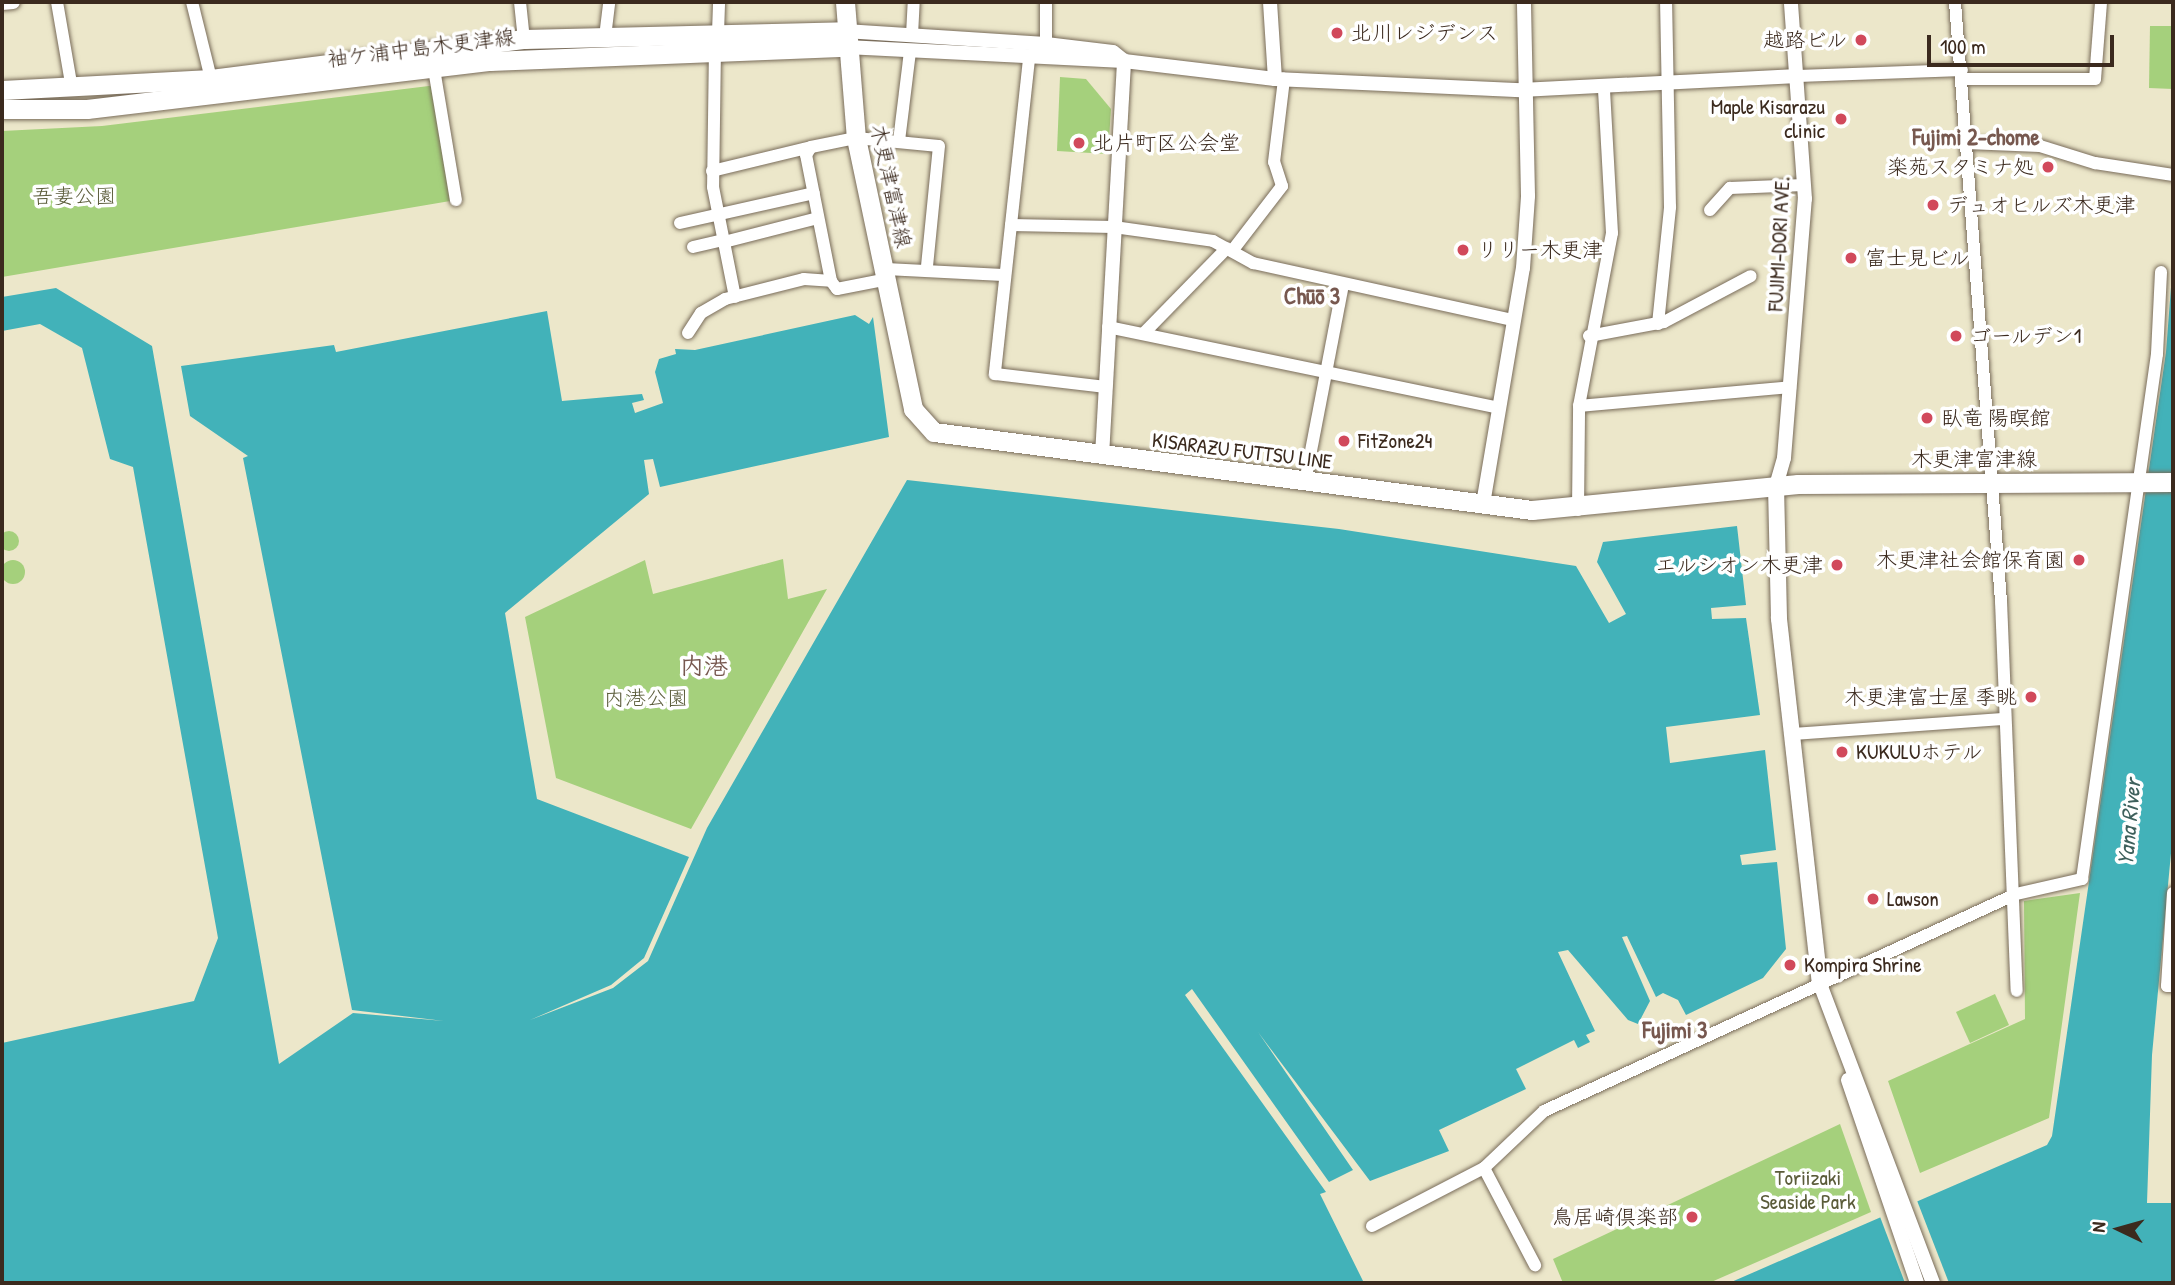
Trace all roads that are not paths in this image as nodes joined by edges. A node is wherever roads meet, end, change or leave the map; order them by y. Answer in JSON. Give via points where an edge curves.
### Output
{"nodes":[{"id":1,"x":13,"y":2,"type":"edge"},
{"id":2,"x":57,"y":2,"type":"edge"},
{"id":3,"x":192,"y":2,"type":"edge"},
{"id":4,"x":520,"y":2,"type":"edge"},
{"id":5,"x":609,"y":2,"type":"edge"},
{"id":6,"x":719,"y":2,"type":"edge"},
{"id":7,"x":845,"y":2,"type":"edge"},
{"id":8,"x":914,"y":2,"type":"edge"},
{"id":9,"x":1046,"y":2,"type":"edge"},
{"id":10,"x":1270,"y":2,"type":"edge"},
{"id":11,"x":1524,"y":2,"type":"edge"},
{"id":12,"x":1666,"y":2,"type":"edge"},
{"id":13,"x":1791,"y":2,"type":"edge"},
{"id":14,"x":1955,"y":2,"type":"edge"},
{"id":15,"x":2101,"y":2,"type":"edge"},
{"id":16,"x":2,"y":3,"type":"edge"},
{"id":17,"x":912,"y":35,"type":"junction"},
{"id":18,"x":605,"y":37,"type":"junction"},
{"id":19,"x":524,"y":39,"type":"junction"},
{"id":20,"x":845,"y":39,"type":"junction"},
{"id":21,"x":717,"y":40,"type":"junction"},
{"id":22,"x":1046,"y":44,"type":"junction"},
{"id":23,"x":910,"y":51,"type":"junction"},
{"id":24,"x":1029,"y":59,"type":"junction"},
{"id":25,"x":433,"y":60,"type":"junction"},
{"id":26,"x":1124,"y":61,"type":"junction"},
{"id":27,"x":1962,"y":75,"type":"junction"},
{"id":28,"x":1798,"y":76,"type":"junction"},
{"id":29,"x":211,"y":79,"type":"junction"},
{"id":30,"x":1280,"y":79,"type":"junction"},
{"id":31,"x":1671,"y":85,"type":"junction"},
{"id":32,"x":72,"y":89,"type":"junction"},
{"id":33,"x":1604,"y":89,"type":"junction"},
{"id":34,"x":2,"y":90,"type":"edge"},
{"id":35,"x":1527,"y":90,"type":"junction"},
{"id":36,"x":2,"y":109,"type":"edge"},
{"id":37,"x":856,"y":138,"type":"junction"},
{"id":38,"x":899,"y":141,"type":"junction"},
{"id":39,"x":1967,"y":143,"type":"junction"},
{"id":40,"x":811,"y":147,"type":"junction"},
{"id":41,"x":712,"y":171,"type":"junction"},
{"id":42,"x":2173,"y":175,"type":"edge"},
{"id":43,"x":1804,"y":185,"type":"junction"},
{"id":44,"x":814,"y":193,"type":"junction"},
{"id":45,"x":456,"y":200,"type":"dead end"},
{"id":46,"x":1710,"y":210,"type":"dead end"},
{"id":47,"x":718,"y":216,"type":"junction"},
{"id":48,"x":818,"y":218,"type":"junction"},
{"id":49,"x":680,"y":223,"type":"dead end"},
{"id":50,"x":1011,"y":225,"type":"junction"},
{"id":51,"x":1114,"y":227,"type":"junction"},
{"id":52,"x":723,"y":241,"type":"junction"},
{"id":53,"x":693,"y":247,"type":"dead end"},
{"id":54,"x":1229,"y":250,"type":"junction"},
{"id":55,"x":927,"y":267,"type":"junction"},
{"id":56,"x":2161,"y":272,"type":"dead end"},
{"id":57,"x":887,"y":274,"type":"junction"},
{"id":58,"x":1003,"y":275,"type":"junction"},
{"id":59,"x":1751,"y":276,"type":"dead end"},
{"id":60,"x":831,"y":281,"type":"junction"},
{"id":61,"x":1343,"y":285,"type":"junction"},
{"id":62,"x":735,"y":297,"type":"junction"},
{"id":63,"x":1512,"y":320,"type":"junction"},
{"id":64,"x":1658,"y":324,"type":"junction"},
{"id":65,"x":1108,"y":327,"type":"junction"},
{"id":66,"x":1145,"y":332,"type":"junction"},
{"id":67,"x":688,"y":333,"type":"dead end"},
{"id":68,"x":1589,"y":337,"type":"junction"},
{"id":69,"x":1324,"y":371,"type":"junction"},
{"id":70,"x":1106,"y":387,"type":"junction"},
{"id":71,"x":1790,"y":387,"type":"junction"},
{"id":72,"x":1579,"y":407,"type":"junction"},
{"id":73,"x":1498,"y":408,"type":"junction"},
{"id":74,"x":1102,"y":456,"type":"junction"},
{"id":75,"x":1991,"y":480,"type":"junction"},
{"id":76,"x":1305,"y":482,"type":"junction"},
{"id":77,"x":2136,"y":482,"type":"junction"},
{"id":78,"x":2173,"y":482,"type":"edge"},
{"id":79,"x":1776,"y":486,"type":"junction"},
{"id":80,"x":1483,"y":503,"type":"junction"},
{"id":81,"x":1578,"y":510,"type":"junction"},
{"id":82,"x":2003,"y":719,"type":"junction"},
{"id":83,"x":1792,"y":734,"type":"junction"},
{"id":84,"x":2173,"y":893,"type":"edge"},
{"id":85,"x":2016,"y":894,"type":"junction"},
{"id":86,"x":1820,"y":985,"type":"junction"},
{"id":87,"x":2173,"y":986,"type":"edge"},
{"id":88,"x":2017,"y":991,"type":"dead end"},
{"id":89,"x":1484,"y":1168,"type":"junction"},
{"id":90,"x":1372,"y":1226,"type":"dead end"},
{"id":91,"x":1535,"y":1265,"type":"dead end"},
{"id":92,"x":1917,"y":1283,"type":"edge"},
{"id":93,"x":1934,"y":1283,"type":"edge"}],
"edges":[{"from":1,"to":16,"type":"street"},
{"from":2,"to":32,"type":"street"},
{"from":3,"to":29,"type":"street"},
{"from":4,"to":19,"type":"street"},
{"from":5,"to":18,"type":"street"},
{"from":6,"to":21,"type":"street"},
{"from":7,"to":20,"type":"main road","name":"木更津富津線"},
{"from":8,"to":17,"type":"street"},
{"from":9,"to":22,"type":"street"},
{"from":10,"to":30,"type":"street"},
{"from":11,"to":35,"type":"street"},
{"from":12,"to":31,"type":"street"},
{"from":13,"to":28,"type":"street","name":"FUJIMI-DORI AVE."},
{"from":14,"to":27,"type":"street"},
{"from":15,"to":27,"type":"street","via":[[2095,79]]},
{"from":17,"to":20,"type":"street"},
{"from":17,"to":22,"type":"street"},
{"from":18,"to":19,"type":"main road","name":"袖ケ浦中島木更津線"},
{"from":18,"to":21,"type":"main road","name":"袖ケ浦中島木更津線"},
{"from":19,"to":25,"type":"main road","name":"袖ケ浦中島木更津線"},
{"from":20,"to":21,"type":"main road","name":"袖ケ浦中島木更津線"},
{"from":20,"to":23,"type":"street"},
{"from":20,"to":37,"type":"main road","name":"木更津富津線"},
{"from":21,"to":25,"type":"main road","name":"袖ケ浦中島木更津線"},
{"from":21,"to":41,"type":"street"},
{"from":22,"to":26,"type":"street","via":[[1113,52]]},
{"from":23,"to":24,"type":"street"},
{"from":23,"to":38,"type":"street"},
{"from":24,"to":26,"type":"street"},
{"from":24,"to":50,"type":"street"},
{"from":25,"to":29,"type":"main road","name":"袖ケ浦中島木更津線"},
{"from":25,"to":36,"type":"main road","name":"袖ケ浦中島木更津線","via":[[87,109]]},
{"from":25,"to":45,"type":"street"},
{"from":26,"to":30,"type":"street"},
{"from":26,"to":51,"type":"street"},
{"from":27,"to":28,"type":"street"},
{"from":27,"to":39,"type":"street"},
{"from":28,"to":31,"type":"street"},
{"from":28,"to":43,"type":"street","name":"FUJIMI-DORI AVE."},
{"from":29,"to":32,"type":"main road","name":"袖ケ浦中島木更津線"},
{"from":30,"to":35,"type":"street"},
{"from":30,"to":54,"type":"street","via":[[1274,162],[1282,186]]},
{"from":31,"to":33,"type":"street"},
{"from":31,"to":64,"type":"street","via":[[1670,207]]},
{"from":32,"to":34,"type":"main road","name":"袖ケ浦中島木更津線"},
{"from":33,"to":35,"type":"street"},
{"from":33,"to":68,"type":"street","via":[[1612,233]]},
{"from":35,"to":63,"type":"street","via":[[1528,196]]},
{"from":37,"to":38,"type":"street"},
{"from":37,"to":40,"type":"street"},
{"from":37,"to":57,"type":"main road","name":"木更津富津線"},
{"from":38,"to":55,"type":"street","via":[[939,146]]},
{"from":39,"to":42,"type":"street","via":[[2040,146],[2095,163]]},
{"from":39,"to":75,"type":"street"},
{"from":40,"to":41,"type":"street"},
{"from":40,"to":44,"type":"street","via":[[806,155]]},
{"from":41,"to":47,"type":"street"},
{"from":43,"to":46,"type":"street","via":[[1730,188]]},
{"from":43,"to":71,"type":"street","name":"FUJIMI-DORI AVE."},
{"from":44,"to":47,"type":"street"},
{"from":44,"to":48,"type":"street"},
{"from":47,"to":49,"type":"street"},
{"from":47,"to":52,"type":"street"},
{"from":48,"to":52,"type":"street"},
{"from":48,"to":60,"type":"street"},
{"from":50,"to":51,"type":"street"},
{"from":50,"to":58,"type":"street"},
{"from":51,"to":54,"type":"street"},
{"from":51,"to":65,"type":"street"},
{"from":52,"to":53,"type":"street"},
{"from":52,"to":62,"type":"street"},
{"from":54,"to":61,"type":"street","via":[[1254,263]]},
{"from":54,"to":66,"type":"street"},
{"from":55,"to":57,"type":"street"},
{"from":55,"to":58,"type":"street"},
{"from":56,"to":77,"type":"street","via":[[2157,354]]},
{"from":57,"to":60,"type":"street","via":[[837,289]]},
{"from":57,"to":74,"type":"main road","name":"KISARAZU FUTTSU LINE","via":[[913,409],[923,426]]},
{"from":58,"to":70,"type":"street","via":[[995,374]]},
{"from":59,"to":64,"type":"street"},
{"from":60,"to":62,"type":"street","via":[[804,279]]},
{"from":61,"to":63,"type":"street"},
{"from":61,"to":69,"type":"street"},
{"from":62,"to":67,"type":"street","via":[[709,306]]},
{"from":63,"to":73,"type":"street"},
{"from":64,"to":68,"type":"street"},
{"from":65,"to":66,"type":"street"},
{"from":65,"to":70,"type":"street"},
{"from":66,"to":69,"type":"street"},
{"from":68,"to":72,"type":"street"},
{"from":69,"to":73,"type":"street"},
{"from":69,"to":76,"type":"street"},
{"from":70,"to":74,"type":"street"},
{"from":71,"to":72,"type":"street"},
{"from":71,"to":79,"type":"street","name":"FUJIMI-DORI AVE."},
{"from":72,"to":81,"type":"street"},
{"from":73,"to":80,"type":"street"},
{"from":74,"to":76,"type":"main road","name":"KISARAZU FUTTSU LINE"},
{"from":75,"to":77,"type":"main road","name":"木更津富津線"},
{"from":75,"to":79,"type":"main road","name":"木更津富津線"},
{"from":75,"to":82,"type":"street"},
{"from":76,"to":80,"type":"main road","name":"KISARAZU FUTTSU LINE"},
{"from":77,"to":78,"type":"main road","name":"木更津富津線"},
{"from":77,"to":85,"type":"street","via":[[2082,879]]},
{"from":79,"to":81,"type":"main road","name":"KISARAZU FUTTSU LINE"},
{"from":79,"to":83,"type":"main road","via":[[1774,558]]},
{"from":80,"to":81,"type":"main road","name":"KISARAZU FUTTSU LINE"},
{"from":82,"to":83,"type":"street"},
{"from":82,"to":85,"type":"street"},
{"from":83,"to":86,"type":"main road"},
{"from":84,"to":87,"type":"street","via":[[2167,986]]},
{"from":85,"to":86,"type":"street"},
{"from":85,"to":88,"type":"street"},
{"from":86,"to":89,"type":"street","via":[[1544,1111]]},
{"from":86,"to":92,"type":"street","via":[[1872,1162]]},
{"from":86,"to":93,"type":"street"},
{"from":89,"to":90,"type":"street"},
{"from":89,"to":91,"type":"street"}]}
